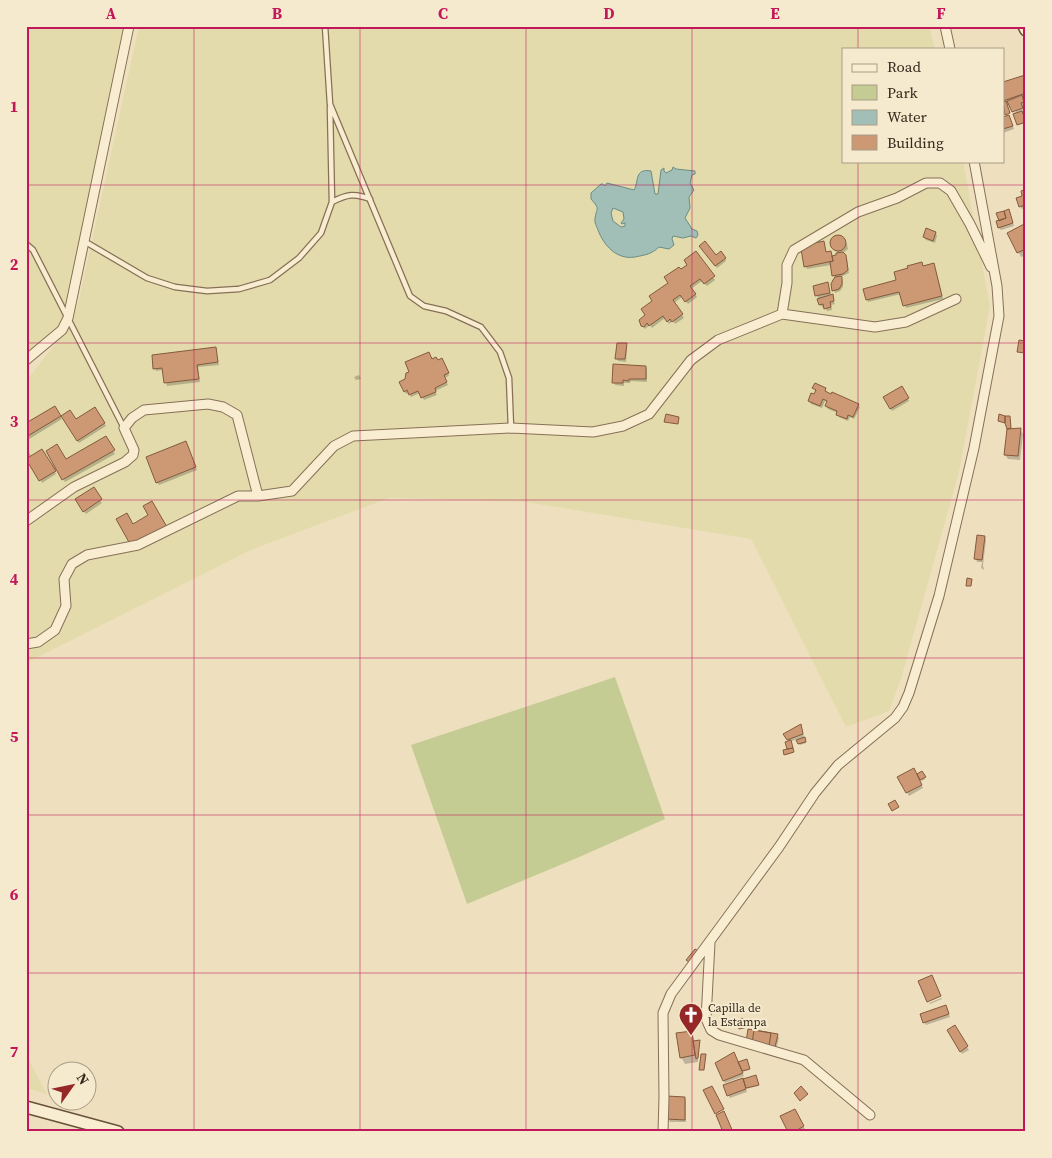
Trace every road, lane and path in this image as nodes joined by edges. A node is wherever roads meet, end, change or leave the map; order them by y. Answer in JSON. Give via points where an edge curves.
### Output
{"nodes":[{"id":1,"x":128,"y":26,"type":"edge"},
{"id":2,"x":325,"y":26,"type":"edge"},
{"id":3,"x":946,"y":26,"type":"edge"},
{"id":4,"x":1024,"y":26,"type":"edge"},
{"id":5,"x":1026,"y":30,"type":"edge"},
{"id":6,"x":950,"y":48,"type":"edge"},
{"id":7,"x":330,"y":104,"type":"junction"},
{"id":8,"x":974,"y":162,"type":"edge"},
{"id":9,"x":370,"y":199,"type":"junction"},
{"id":10,"x":332,"y":202,"type":"junction"},
{"id":11,"x":84,"y":241,"type":"junction"},
{"id":12,"x":26,"y":244,"type":"edge"},
{"id":13,"x":996,"y":276,"type":"junction"},
{"id":14,"x":956,"y":299,"type":"dead end"},
{"id":15,"x":782,"y":314,"type":"junction"},
{"id":16,"x":68,"y":318,"type":"junction"},
{"id":17,"x":26,"y":360,"type":"edge"},
{"id":18,"x":124,"y":428,"type":"junction"},
{"id":19,"x":511,"y":428,"type":"junction"},
{"id":20,"x":258,"y":496,"type":"junction"},
{"id":21,"x":26,"y":521,"type":"edge"},
{"id":22,"x":26,"y":644,"type":"edge"},
{"id":23,"x":710,"y":943,"type":"junction"},
{"id":24,"x":26,"y":1107,"type":"edge"},
{"id":25,"x":870,"y":1115,"type":"dead end"},
{"id":26,"x":118,"y":1132,"type":"edge"},
{"id":27,"x":663,"y":1132,"type":"edge"}],
"edges":[{"from":1,"to":11,"type":"street"},
{"from":2,"to":7,"type":"lane"},
{"from":3,"to":6,"type":"street"},
{"from":4,"to":5,"type":"main road"},
{"from":7,"to":9,"type":"lane"},
{"from":7,"to":10,"type":"lane"},
{"from":8,"to":13,"type":"street"},
{"from":9,"to":10,"type":"lane","via":[[357,194]]},
{"from":9,"to":19,"type":"lane","via":[[410,296],[424,306],[481,327],[500,352],[509,378]]},
{"from":10,"to":11,"type":"lane","via":[[321,233],[300,258],[270,280],[239,288],[206,291],[174,287],[147,278]]},
{"from":11,"to":16,"type":"street"},
{"from":12,"to":16,"type":"lane","via":[[33,250]]},
{"from":13,"to":15,"type":"street","via":[[951,191],[940,183],[926,183],[858,212],[794,250],[787,265]]},
{"from":13,"to":23,"type":"street","via":[[999,316],[974,448],[939,596],[903,706],[890,724],[838,764]]},
{"from":14,"to":15,"type":"street","via":[[906,322],[874,327]]},
{"from":15,"to":19,"type":"street","via":[[718,340],[691,360],[649,414],[623,426],[593,432]]},
{"from":16,"to":17,"type":"street","via":[[62,330]]},
{"from":16,"to":18,"type":"lane"},
{"from":18,"to":20,"type":"street","via":[[144,410],[208,404],[223,407],[237,415]]},
{"from":18,"to":21,"type":"street","via":[[134,450],[133,455],[74,487]]},
{"from":19,"to":20,"type":"street","via":[[353,436],[334,446],[292,492]]},
{"from":20,"to":22,"type":"street","via":[[238,496],[138,544],[87,555],[72,564],[64,580],[66,606],[55,630],[38,642]]},
{"from":23,"to":25,"type":"street","via":[[706,1019],[712,1030],[719,1036],[804,1060]]},
{"from":23,"to":27,"type":"street","via":[[671,994],[663,1013]]},
{"from":24,"to":26,"type":"main road"}]}
